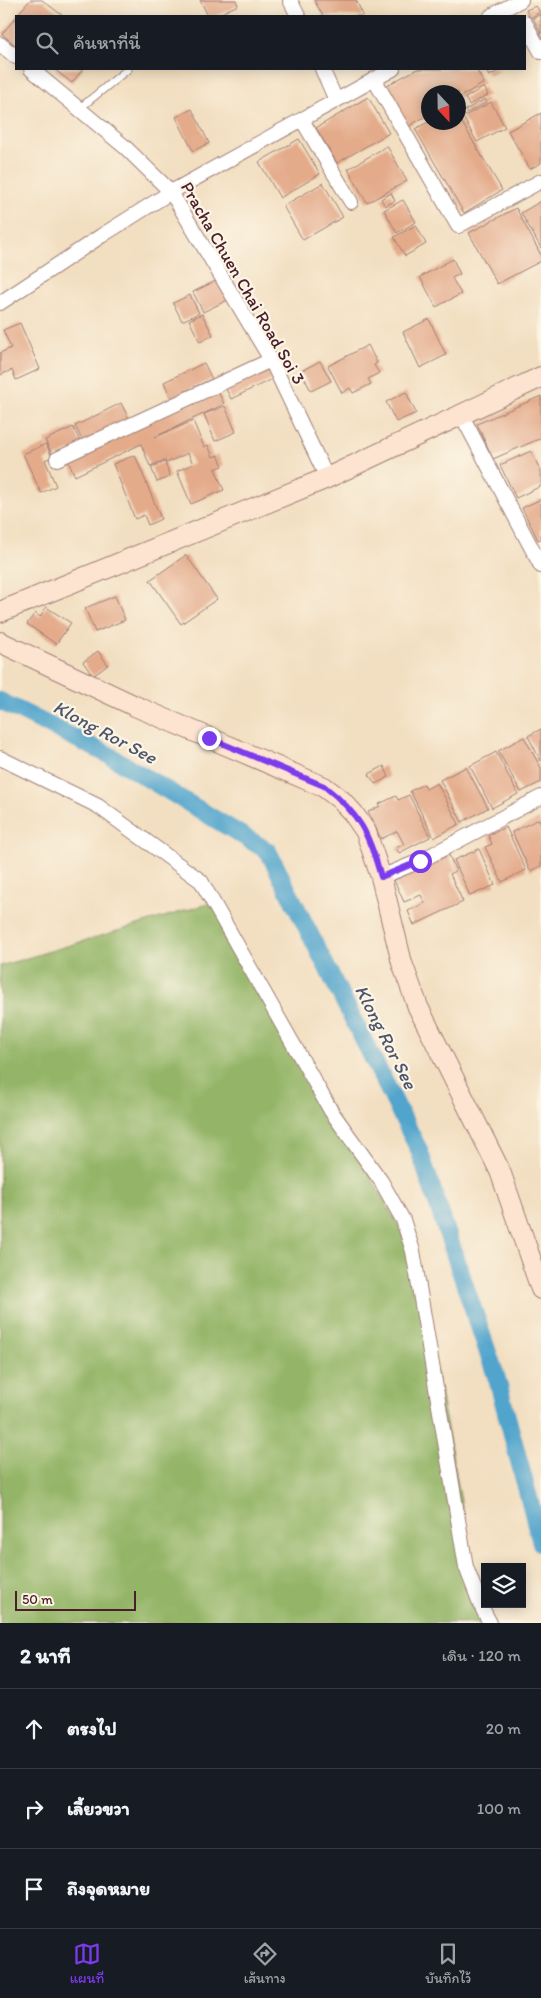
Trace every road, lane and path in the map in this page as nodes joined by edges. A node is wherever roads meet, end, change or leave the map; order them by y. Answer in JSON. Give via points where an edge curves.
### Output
{"nodes":[{"id":1,"x":290,"y":0,"type":"edge"},
{"id":2,"x":519,"y":7,"type":"edge"},
{"id":3,"x":298,"y":15,"type":"edge"},
{"id":4,"x":494,"y":15,"type":"edge"},
{"id":5,"x":526,"y":25,"type":"edge"},
{"id":6,"x":0,"y":44,"type":"edge"},
{"id":7,"x":541,"y":52,"type":"edge"},
{"id":8,"x":15,"y":56,"type":"edge"},
{"id":9,"x":32,"y":70,"type":"edge"},
{"id":10,"x":127,"y":70,"type":"edge"},
{"id":11,"x":322,"y":70,"type":"edge"},
{"id":12,"x":391,"y":70,"type":"edge"},
{"id":13,"x":374,"y":79,"type":"junction"},
{"id":14,"x":336,"y":100,"type":"junction"},
{"id":15,"x":80,"y":108,"type":"junction"},
{"id":16,"x":302,"y":120,"type":"junction"},
{"id":17,"x":541,"y":181,"type":"edge"},
{"id":18,"x":171,"y":192,"type":"junction"},
{"id":19,"x":350,"y":202,"type":"dead end"},
{"id":20,"x":0,"y":303,"type":"edge"},
{"id":21,"x":271,"y":360,"type":"junction"},
{"id":22,"x":541,"y":377,"type":"edge"},
{"id":23,"x":461,"y":414,"type":"junction"},
{"id":24,"x":57,"y":459,"type":"dead end"},
{"id":25,"x":327,"y":478,"type":"junction"},
{"id":26,"x":541,"y":566,"type":"edge"},
{"id":27,"x":0,"y":612,"type":"edge"},
{"id":28,"x":0,"y":642,"type":"edge"},
{"id":29,"x":0,"y":758,"type":"edge"},
{"id":30,"x":541,"y":797,"type":"edge"},
{"id":31,"x":381,"y":877,"type":"junction"},
{"id":32,"x":541,"y":1289,"type":"edge"},
{"id":33,"x":490,"y":1623,"type":"edge"}],
"edges":[{"from":1,"to":3,"type":"street"},
{"from":2,"to":4,"type":"street"},
{"from":5,"to":7,"type":"street"},
{"from":6,"to":8,"type":"street"},
{"from":9,"to":15,"type":"street","name":"Pracha Chuen Chai Road Soi 3"},
{"from":10,"to":15,"type":"lane"},
{"from":11,"to":14,"type":"street"},
{"from":12,"to":13,"type":"street"},
{"from":13,"to":14,"type":"street"},
{"from":13,"to":17,"type":"street","via":[[458,226]]},
{"from":14,"to":16,"type":"street"},
{"from":15,"to":18,"type":"street","name":"Pracha Chuen Chai Road Soi 3"},
{"from":16,"to":18,"type":"street"},
{"from":16,"to":19,"type":"street"},
{"from":18,"to":20,"type":"street"},
{"from":18,"to":21,"type":"street","name":"Pracha Chuen Chai Road Soi 3"},
{"from":21,"to":24,"type":"street"},
{"from":21,"to":25,"type":"street","name":"Pracha Chuen Chai Road Soi 3"},
{"from":22,"to":23,"type":"street"},
{"from":23,"to":25,"type":"street"},
{"from":23,"to":26,"type":"street"},
{"from":25,"to":27,"type":"street"},
{"from":28,"to":31,"type":"street","via":[[135,706],[324,786],[360,822],[371,843]]},
{"from":29,"to":33,"type":"street","via":[[98,806],[201,881],[332,1111],[382,1181],[403,1220],[412,1251],[466,1567]]},
{"from":30,"to":31,"type":"street","via":[[420,861]]},
{"from":31,"to":32,"type":"street","via":[[402,963],[418,1007],[500,1171]]}]}
